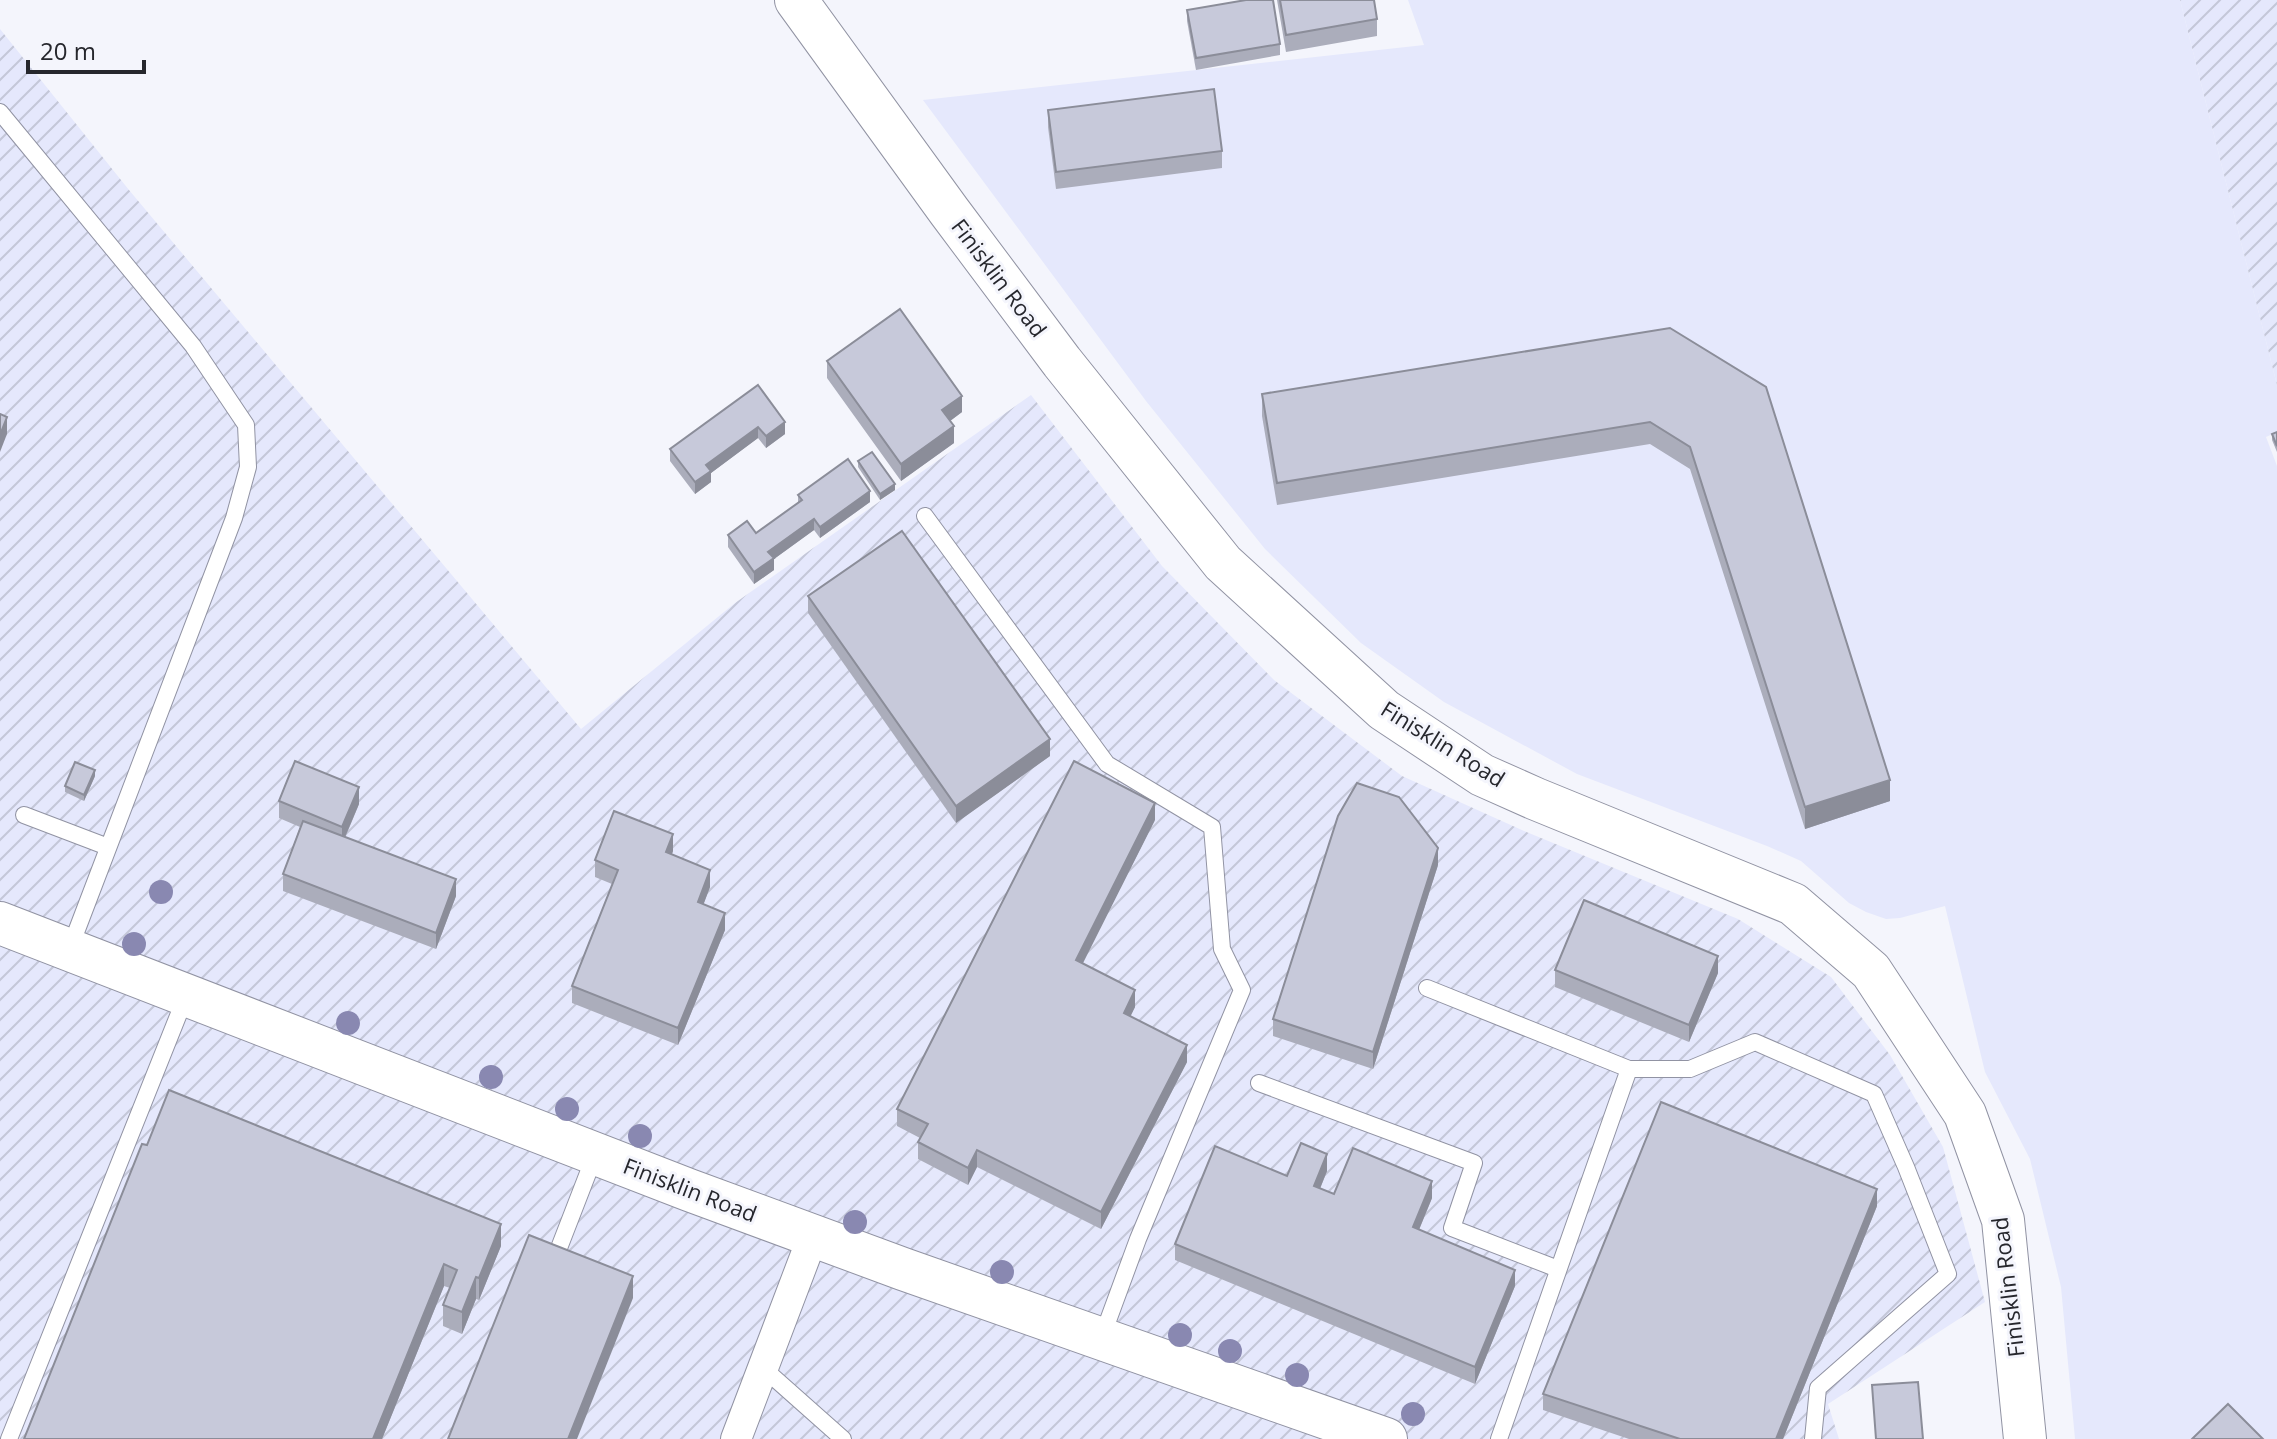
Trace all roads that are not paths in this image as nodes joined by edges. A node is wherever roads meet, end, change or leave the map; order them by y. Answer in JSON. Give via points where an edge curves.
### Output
{"nodes":[{"id":1,"x":796,"y":0,"type":"edge"},
{"id":2,"x":0,"y":112,"type":"edge"},
{"id":3,"x":925,"y":516,"type":"dead end"},
{"id":4,"x":24,"y":815,"type":"dead end"},
{"id":5,"x":108,"y":847,"type":"junction"},
{"id":6,"x":0,"y":923,"type":"edge"},
{"id":7,"x":69,"y":949,"type":"junction"},
{"id":8,"x":1427,"y":988,"type":"dead end"},
{"id":9,"x":186,"y":996,"type":"junction"},
{"id":10,"x":1629,"y":1069,"type":"junction"},
{"id":11,"x":1259,"y":1083,"type":"dead end"},
{"id":12,"x":596,"y":1154,"type":"junction"},
{"id":13,"x":813,"y":1236,"type":"junction"},
{"id":14,"x":559,"y":1248,"type":"edge"},
{"id":15,"x":1558,"y":1269,"type":"junction"},
{"id":16,"x":1101,"y":1339,"type":"junction"},
{"id":17,"x":763,"y":1368,"type":"junction"},
{"id":18,"x":9,"y":1439,"type":"edge"},
{"id":19,"x":736,"y":1439,"type":"edge"},
{"id":20,"x":843,"y":1439,"type":"edge"},
{"id":21,"x":1386,"y":1439,"type":"edge"},
{"id":22,"x":1499,"y":1439,"type":"edge"},
{"id":23,"x":1813,"y":1439,"type":"edge"},
{"id":24,"x":2025,"y":1439,"type":"edge"}],
"edges":[{"from":1,"to":24,"type":"street","name":"Finisklin Road","via":[[1062,362],[1223,563],[1384,710],[1482,775],[1793,904],[1871,971],[1965,1114],[2003,1220]]},
{"from":2,"to":5,"type":"lane","via":[[193,346],[246,425],[248,467],[234,518]]},
{"from":3,"to":16,"type":"lane","via":[[1107,764],[1212,827],[1222,949],[1242,990]]},
{"from":4,"to":5,"type":"lane"},
{"from":5,"to":7,"type":"lane"},
{"from":6,"to":7,"type":"street","name":"Finisklin Road"},
{"from":7,"to":9,"type":"street","name":"Finisklin Road"},
{"from":8,"to":10,"type":"lane"},
{"from":9,"to":12,"type":"street","name":"Finisklin Road"},
{"from":9,"to":18,"type":"lane"},
{"from":10,"to":15,"type":"lane"},
{"from":10,"to":23,"type":"lane","via":[[1690,1069],[1755,1042],[1874,1094],[1948,1274],[1818,1388]]},
{"from":11,"to":15,"type":"lane","via":[[1474,1163],[1452,1228]]},
{"from":12,"to":13,"type":"street","name":"Finisklin Road"},
{"from":12,"to":14,"type":"lane"},
{"from":13,"to":16,"type":"street","name":"Finisklin Road"},
{"from":13,"to":17,"type":"street"},
{"from":15,"to":22,"type":"lane"},
{"from":16,"to":21,"type":"street","name":"Finisklin Road"},
{"from":17,"to":19,"type":"street"},
{"from":17,"to":20,"type":"lane"}]}
